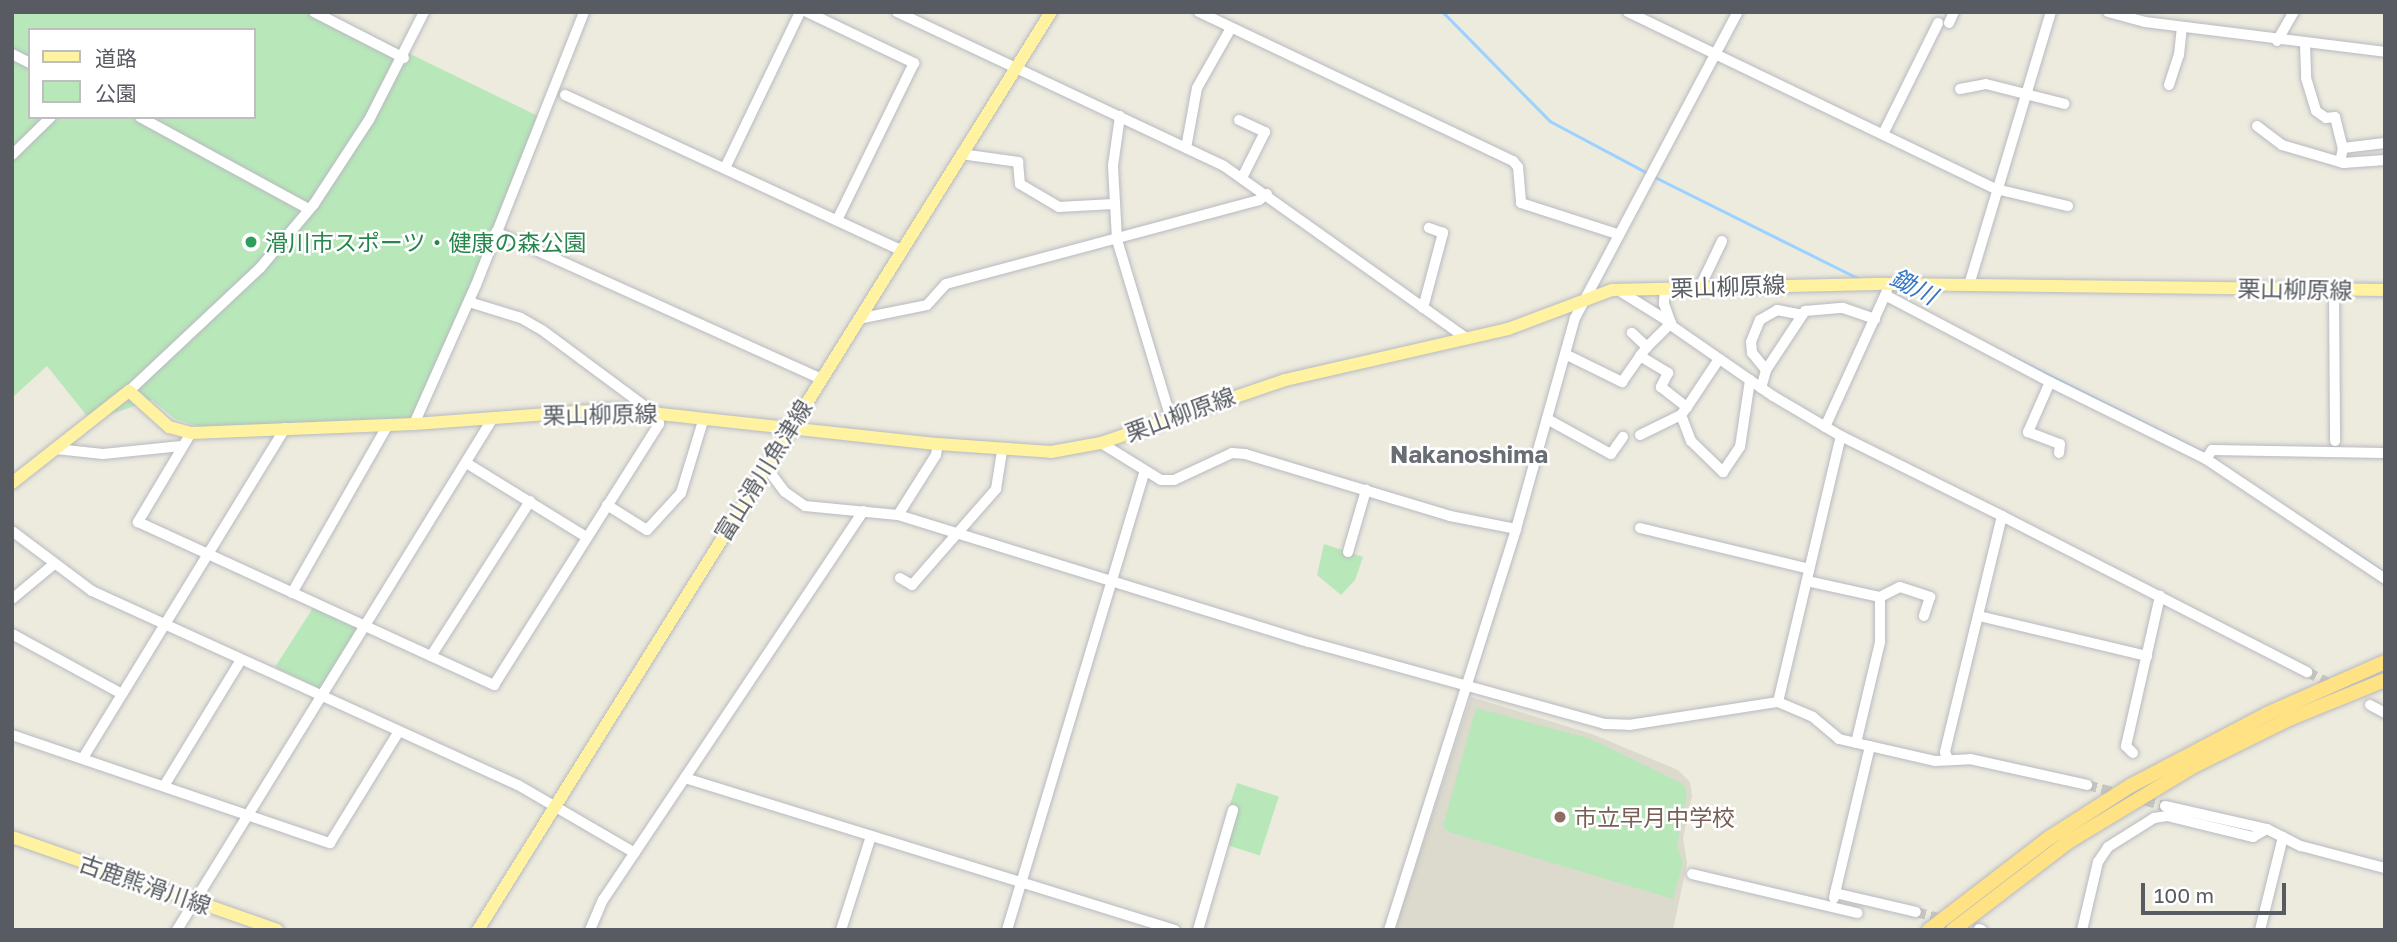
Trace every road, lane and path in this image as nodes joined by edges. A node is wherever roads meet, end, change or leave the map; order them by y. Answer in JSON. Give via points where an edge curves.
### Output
{"nodes":[{"id":1,"x":314,"y":12,"type":"edge"},
{"id":2,"x":425,"y":12,"type":"edge"},
{"id":3,"x":584,"y":12,"type":"edge"},
{"id":4,"x":800,"y":12,"type":"edge"},
{"id":5,"x":807,"y":12,"type":"edge"},
{"id":6,"x":897,"y":12,"type":"edge"},
{"id":7,"x":1051,"y":12,"type":"edge"},
{"id":8,"x":1199,"y":12,"type":"edge"},
{"id":9,"x":1628,"y":12,"type":"edge"},
{"id":10,"x":1738,"y":12,"type":"edge"},
{"id":11,"x":1954,"y":12,"type":"edge"},
{"id":12,"x":2051,"y":12,"type":"edge"},
{"id":13,"x":2108,"y":12,"type":"edge"},
{"id":14,"x":2294,"y":12,"type":"edge"},
{"id":15,"x":2147,"y":17,"type":"edge"},
{"id":16,"x":2182,"y":27,"type":"junction"},
{"id":17,"x":1231,"y":28,"type":"junction"},
{"id":18,"x":2277,"y":41,"type":"junction"},
{"id":19,"x":2305,"y":44,"type":"junction"},
{"id":20,"x":2385,"y":52,"type":"edge"},
{"id":21,"x":12,"y":54,"type":"edge"},
{"id":22,"x":1715,"y":55,"type":"junction"},
{"id":23,"x":404,"y":58,"type":"junction"},
{"id":24,"x":28,"y":62,"type":"edge"},
{"id":25,"x":1016,"y":66,"type":"junction"},
{"id":26,"x":2169,"y":85,"type":"dead end"},
{"id":27,"x":1960,"y":89,"type":"dead end"},
{"id":28,"x":565,"y":95,"type":"dead end"},
{"id":29,"x":2025,"y":95,"type":"junction"},
{"id":30,"x":2065,"y":104,"type":"dead end"},
{"id":31,"x":1120,"y":116,"type":"junction"},
{"id":32,"x":49,"y":119,"type":"edge"},
{"id":33,"x":144,"y":119,"type":"edge"},
{"id":34,"x":1239,"y":120,"type":"dead end"},
{"id":35,"x":2257,"y":126,"type":"dead end"},
{"id":36,"x":1882,"y":134,"type":"junction"},
{"id":37,"x":2385,"y":143,"type":"edge"},
{"id":38,"x":1186,"y":148,"type":"junction"},
{"id":39,"x":2343,"y":148,"type":"junction"},
{"id":40,"x":961,"y":154,"type":"junction"},
{"id":41,"x":12,"y":155,"type":"edge"},
{"id":42,"x":2385,"y":160,"type":"edge"},
{"id":43,"x":2340,"y":162,"type":"junction"},
{"id":44,"x":725,"y":168,"type":"junction"},
{"id":45,"x":1242,"y":178,"type":"junction"},
{"id":46,"x":1996,"y":189,"type":"junction"},
{"id":47,"x":1267,"y":194,"type":"junction"},
{"id":48,"x":1113,"y":204,"type":"junction"},
{"id":49,"x":2068,"y":206,"type":"dead end"},
{"id":50,"x":309,"y":209,"type":"junction"},
{"id":51,"x":837,"y":220,"type":"junction"},
{"id":52,"x":1429,"y":228,"type":"dead end"},
{"id":53,"x":496,"y":232,"type":"junction"},
{"id":54,"x":1618,"y":234,"type":"junction"},
{"id":55,"x":1117,"y":240,"type":"junction"},
{"id":56,"x":1722,"y":241,"type":"dead end"},
{"id":57,"x":900,"y":250,"type":"junction"},
{"id":58,"x":1969,"y":285,"type":"junction"},
{"id":59,"x":1700,"y":287,"type":"junction"},
{"id":60,"x":1665,"y":288,"type":"junction"},
{"id":61,"x":2334,"y":289,"type":"junction"},
{"id":62,"x":1618,"y":290,"type":"junction"},
{"id":63,"x":1887,"y":290,"type":"junction"},
{"id":64,"x":2385,"y":290,"type":"edge"},
{"id":65,"x":1584,"y":299,"type":"junction"},
{"id":66,"x":469,"y":302,"type":"junction"},
{"id":67,"x":1423,"y":308,"type":"junction"},
{"id":68,"x":1802,"y":316,"type":"junction"},
{"id":69,"x":858,"y":319,"type":"junction"},
{"id":70,"x":1875,"y":319,"type":"junction"},
{"id":71,"x":1671,"y":323,"type":"junction"},
{"id":72,"x":1632,"y":333,"type":"dead end"},
{"id":73,"x":1467,"y":339,"type":"junction"},
{"id":74,"x":1644,"y":352,"type":"junction"},
{"id":75,"x":1565,"y":354,"type":"junction"},
{"id":76,"x":1719,"y":359,"type":"junction"},
{"id":77,"x":1766,"y":370,"type":"junction"},
{"id":78,"x":820,"y":378,"type":"junction"},
{"id":79,"x":1750,"y":380,"type":"junction"},
{"id":80,"x":2050,"y":382,"type":"junction"},
{"id":81,"x":1761,"y":388,"type":"junction"},
{"id":82,"x":129,"y":391,"type":"junction"},
{"id":83,"x":1684,"y":411,"type":"junction"},
{"id":84,"x":654,"y":412,"type":"junction"},
{"id":85,"x":1170,"y":416,"type":"junction"},
{"id":86,"x":494,"y":418,"type":"junction"},
{"id":87,"x":704,"y":418,"type":"junction"},
{"id":88,"x":1547,"y":419,"type":"junction"},
{"id":89,"x":414,"y":424,"type":"junction"},
{"id":90,"x":388,"y":425,"type":"junction"},
{"id":91,"x":1825,"y":427,"type":"junction"},
{"id":92,"x":285,"y":428,"type":"junction"},
{"id":93,"x":788,"y":429,"type":"junction"},
{"id":94,"x":191,"y":433,"type":"junction"},
{"id":95,"x":1640,"y":435,"type":"dead end"},
{"id":96,"x":1840,"y":436,"type":"junction"},
{"id":97,"x":1623,"y":437,"type":"dead end"},
{"id":98,"x":2336,"y":441,"type":"dead end"},
{"id":99,"x":1101,"y":443,"type":"junction"},
{"id":100,"x":938,"y":444,"type":"junction"},
{"id":101,"x":182,"y":446,"type":"junction"},
{"id":102,"x":56,"y":449,"type":"junction"},
{"id":103,"x":1002,"y":450,"type":"junction"},
{"id":104,"x":2059,"y":453,"type":"dead end"},
{"id":105,"x":2385,"y":453,"type":"edge"},
{"id":106,"x":2206,"y":459,"type":"junction"},
{"id":107,"x":468,"y":464,"type":"junction"},
{"id":108,"x":765,"y":467,"type":"junction"},
{"id":109,"x":1144,"y":473,"type":"junction"},
{"id":110,"x":12,"y":483,"type":"edge"},
{"id":111,"x":1366,"y":490,"type":"junction"},
{"id":112,"x":530,"y":501,"type":"junction"},
{"id":113,"x":607,"y":505,"type":"junction"},
{"id":114,"x":863,"y":511,"type":"junction"},
{"id":115,"x":898,"y":515,"type":"junction"},
{"id":116,"x":2002,"y":516,"type":"junction"},
{"id":117,"x":1640,"y":528,"type":"dead end"},
{"id":118,"x":1516,"y":529,"type":"junction"},
{"id":119,"x":12,"y":531,"type":"edge"},
{"id":120,"x":954,"y":534,"type":"junction"},
{"id":121,"x":586,"y":537,"type":"junction"},
{"id":122,"x":1348,"y":552,"type":"dead end"},
{"id":123,"x":209,"y":556,"type":"junction"},
{"id":124,"x":54,"y":564,"type":"junction"},
{"id":125,"x":1809,"y":569,"type":"junction"},
{"id":126,"x":900,"y":578,"type":"dead end"},
{"id":127,"x":2385,"y":579,"type":"edge"},
{"id":128,"x":1807,"y":581,"type":"junction"},
{"id":129,"x":1111,"y":583,"type":"junction"},
{"id":130,"x":292,"y":593,"type":"junction"},
{"id":131,"x":2160,"y":596,"type":"junction"},
{"id":132,"x":1880,"y":597,"type":"junction"},
{"id":133,"x":12,"y":599,"type":"edge"},
{"id":134,"x":1924,"y":616,"type":"dead end"},
{"id":135,"x":1979,"y":616,"type":"junction"},
{"id":136,"x":365,"y":626,"type":"junction"},
{"id":137,"x":166,"y":627,"type":"junction"},
{"id":138,"x":12,"y":634,"type":"edge"},
{"id":139,"x":431,"y":656,"type":"junction"},
{"id":140,"x":2147,"y":656,"type":"junction"},
{"id":141,"x":241,"y":660,"type":"junction"},
{"id":142,"x":2385,"y":662,"type":"edge"},
{"id":143,"x":2307,"y":672,"type":"tunnel mouth"},
{"id":144,"x":2385,"y":680,"type":"edge"},
{"id":145,"x":1468,"y":687,"type":"junction"},
{"id":146,"x":122,"y":694,"type":"junction"},
{"id":147,"x":321,"y":697,"type":"junction"},
{"id":148,"x":1778,"y":702,"type":"junction"},
{"id":149,"x":2370,"y":705,"type":"dead end"},
{"id":150,"x":2385,"y":713,"type":"edge"},
{"id":151,"x":398,"y":733,"type":"junction"},
{"id":152,"x":12,"y":735,"type":"edge"},
{"id":153,"x":1856,"y":743,"type":"junction"},
{"id":154,"x":1870,"y":746,"type":"junction"},
{"id":155,"x":2133,"y":753,"type":"dead end"},
{"id":156,"x":83,"y":758,"type":"junction"},
{"id":157,"x":1948,"y":759,"type":"junction"},
{"id":158,"x":685,"y":778,"type":"junction"},
{"id":159,"x":2087,"y":785,"type":"tunnel mouth"},
{"id":160,"x":164,"y":786,"type":"junction"},
{"id":161,"x":555,"y":805,"type":"junction"},
{"id":162,"x":2165,"y":806,"type":"tunnel mouth"},
{"id":163,"x":1233,"y":810,"type":"dead end"},
{"id":164,"x":248,"y":818,"type":"junction"},
{"id":165,"x":2267,"y":829,"type":"junction"},
{"id":166,"x":871,"y":836,"type":"junction"},
{"id":167,"x":12,"y":837,"type":"edge"},
{"id":168,"x":2283,"y":837,"type":"junction"},
{"id":169,"x":635,"y":853,"type":"junction"},
{"id":170,"x":2385,"y":868,"type":"edge"},
{"id":171,"x":1692,"y":874,"type":"dead end"},
{"id":172,"x":1022,"y":883,"type":"junction"},
{"id":173,"x":1835,"y":893,"type":"junction"},
{"id":174,"x":195,"y":902,"type":"junction"},
{"id":175,"x":1833,"y":906,"type":"junction"},
{"id":176,"x":1916,"y":912,"type":"tunnel mouth"},
{"id":177,"x":1857,"y":913,"type":"dead end"},
{"id":178,"x":177,"y":930,"type":"edge"},
{"id":179,"x":277,"y":930,"type":"edge"},
{"id":180,"x":478,"y":930,"type":"edge"},
{"id":181,"x":590,"y":930,"type":"edge"},
{"id":182,"x":841,"y":930,"type":"edge"},
{"id":183,"x":1007,"y":930,"type":"edge"},
{"id":184,"x":1175,"y":930,"type":"edge"},
{"id":185,"x":1198,"y":930,"type":"edge"},
{"id":186,"x":1389,"y":930,"type":"edge"},
{"id":187,"x":1929,"y":930,"type":"edge"},
{"id":188,"x":1953,"y":930,"type":"edge"},
{"id":189,"x":2082,"y":930,"type":"edge"},
{"id":190,"x":2260,"y":930,"type":"edge"}],
"edges":[{"from":1,"to":23,"type":"street"},
{"from":2,"to":23,"type":"street"},
{"from":3,"to":53,"type":"street"},
{"from":4,"to":44,"type":"street"},
{"from":5,"to":51,"type":"street","via":[[914,63]]},
{"from":6,"to":25,"type":"street"},
{"from":7,"to":25,"type":"main road","name":"富山滑川魚津線"},
{"from":8,"to":17,"type":"street"},
{"from":9,"to":22,"type":"street"},
{"from":10,"to":22,"type":"street"},
{"from":11,"to":36,"type":"street"},
{"from":12,"to":29,"type":"street"},
{"from":13,"to":15,"type":"street"},
{"from":14,"to":18,"type":"street"},
{"from":15,"to":16,"type":"street"},
{"from":16,"to":18,"type":"street"},
{"from":16,"to":26,"type":"street"},
{"from":17,"to":38,"type":"street","via":[[1197,88]]},
{"from":17,"to":54,"type":"street","via":[[1513,161],[1518,167],[1521,203]]},
{"from":18,"to":19,"type":"street"},
{"from":19,"to":20,"type":"street"},
{"from":19,"to":39,"type":"street","via":[[2306,78],[2316,111],[2326,118],[2335,117]]},
{"from":21,"to":24,"type":"street"},
{"from":22,"to":36,"type":"street"},
{"from":22,"to":54,"type":"street"},
{"from":23,"to":50,"type":"street"},
{"from":25,"to":31,"type":"street"},
{"from":25,"to":40,"type":"main road","name":"富山滑川魚津線"},
{"from":27,"to":29,"type":"street","via":[[1986,83]]},
{"from":28,"to":44,"type":"street"},
{"from":29,"to":30,"type":"street"},
{"from":29,"to":46,"type":"street"},
{"from":31,"to":38,"type":"street"},
{"from":31,"to":48,"type":"street"},
{"from":32,"to":41,"type":"street"},
{"from":33,"to":50,"type":"street"},
{"from":34,"to":45,"type":"street","via":[[1265,132]]},
{"from":35,"to":43,"type":"street","via":[[2283,145]]},
{"from":36,"to":46,"type":"street"},
{"from":37,"to":39,"type":"street"},
{"from":38,"to":45,"type":"street"},
{"from":39,"to":43,"type":"street"},
{"from":40,"to":48,"type":"street","via":[[1018,162],[1020,184],[1059,207]]},
{"from":40,"to":57,"type":"main road","name":"富山滑川魚津線"},
{"from":42,"to":43,"type":"street"},
{"from":44,"to":51,"type":"street"},
{"from":45,"to":47,"type":"street"},
{"from":46,"to":49,"type":"street"},
{"from":46,"to":58,"type":"street"},
{"from":47,"to":55,"type":"street"},
{"from":47,"to":67,"type":"street"},
{"from":48,"to":55,"type":"street"},
{"from":50,"to":82,"type":"street","via":[[260,268]]},
{"from":51,"to":57,"type":"street"},
{"from":52,"to":67,"type":"street","via":[[1443,233]]},
{"from":53,"to":66,"type":"street"},
{"from":53,"to":78,"type":"street"},
{"from":54,"to":65,"type":"street"},
{"from":55,"to":69,"type":"street","via":[[946,284],[927,305]]},
{"from":55,"to":85,"type":"street"},
{"from":56,"to":59,"type":"street"},
{"from":57,"to":69,"type":"main road","name":"富山滑川魚津線"},
{"from":58,"to":61,"type":"main road","name":"栗山柳原線"},
{"from":58,"to":63,"type":"main road","name":"栗山柳原線"},
{"from":59,"to":60,"type":"main road","name":"栗山柳原線"},
{"from":59,"to":63,"type":"main road","name":"栗山柳原線"},
{"from":60,"to":62,"type":"main road","name":"栗山柳原線"},
{"from":60,"to":71,"type":"street"},
{"from":61,"to":64,"type":"main road","name":"栗山柳原線"},
{"from":61,"to":98,"type":"street"},
{"from":62,"to":65,"type":"main road","name":"栗山柳原線"},
{"from":62,"to":71,"type":"street"},
{"from":63,"to":70,"type":"street"},
{"from":63,"to":80,"type":"street"},
{"from":65,"to":73,"type":"main road","name":"栗山柳原線","via":[[1537,320]]},
{"from":65,"to":75,"type":"street"},
{"from":66,"to":84,"type":"street","via":[[521,318],[542,330]]},
{"from":66,"to":89,"type":"street"},
{"from":67,"to":73,"type":"street"},
{"from":68,"to":70,"type":"street","via":[[1805,311],[1843,308]]},
{"from":68,"to":77,"type":"street"},
{"from":68,"to":77,"type":"street","via":[[1777,310],[1760,320],[1751,342],[1752,353]]},
{"from":69,"to":78,"type":"main road","name":"富山滑川魚津線"},
{"from":70,"to":91,"type":"street"},
{"from":71,"to":74,"type":"street"},
{"from":71,"to":76,"type":"street"},
{"from":72,"to":74,"type":"street"},
{"from":73,"to":85,"type":"main road","name":"栗山柳原線","via":[[1285,380]]},
{"from":74,"to":75,"type":"street","via":[[1622,382]]},
{"from":74,"to":83,"type":"street","via":[[1668,373],[1661,387]]},
{"from":75,"to":88,"type":"street"},
{"from":76,"to":79,"type":"street"},
{"from":76,"to":83,"type":"street"},
{"from":77,"to":81,"type":"street"},
{"from":78,"to":93,"type":"main road","name":"富山滑川魚津線"},
{"from":79,"to":81,"type":"street"},
{"from":79,"to":83,"type":"street","via":[[1740,447],[1723,472],[1691,441]]},
{"from":80,"to":104,"type":"street","via":[[2028,432],[2060,444]]},
{"from":80,"to":106,"type":"street"},
{"from":81,"to":91,"type":"street"},
{"from":82,"to":94,"type":"main road","name":"栗山柳原線","via":[[169,427]]},
{"from":82,"to":102,"type":"main road"},
{"from":83,"to":95,"type":"street"},
{"from":84,"to":86,"type":"main road","name":"栗山柳原線","via":[[614,409]]},
{"from":84,"to":87,"type":"main road","name":"栗山柳原線"},
{"from":84,"to":113,"type":"street","via":[[659,424]]},
{"from":85,"to":99,"type":"main road","name":"栗山柳原線"},
{"from":86,"to":89,"type":"main road","name":"栗山柳原線"},
{"from":86,"to":107,"type":"street"},
{"from":87,"to":93,"type":"main road","name":"栗山柳原線"},
{"from":87,"to":113,"type":"street","via":[[681,494],[647,530]]},
{"from":88,"to":97,"type":"street","via":[[1611,454]]},
{"from":88,"to":118,"type":"street"},
{"from":89,"to":90,"type":"main road","name":"栗山柳原線"},
{"from":90,"to":92,"type":"main road","name":"栗山柳原線"},
{"from":90,"to":130,"type":"street"},
{"from":91,"to":96,"type":"street"},
{"from":92,"to":94,"type":"main road","name":"栗山柳原線"},
{"from":92,"to":123,"type":"street"},
{"from":93,"to":100,"type":"main road","name":"栗山柳原線"},
{"from":93,"to":108,"type":"main road","name":"富山滑川魚津線"},
{"from":94,"to":101,"type":"street"},
{"from":96,"to":116,"type":"street"},
{"from":96,"to":125,"type":"street"},
{"from":99,"to":103,"type":"main road","name":"栗山柳原線","via":[[1051,452]]},
{"from":99,"to":109,"type":"street"},
{"from":100,"to":103,"type":"main road","name":"栗山柳原線"},
{"from":100,"to":115,"type":"street","via":[[936,455]]},
{"from":101,"to":102,"type":"street","via":[[103,454]]},
{"from":101,"to":123,"type":"street","via":[[138,522]]},
{"from":102,"to":110,"type":"main road"},
{"from":103,"to":120,"type":"street","via":[[996,489]]},
{"from":105,"to":106,"type":"street","via":[[2211,450]]},
{"from":106,"to":127,"type":"street"},
{"from":107,"to":112,"type":"street"},
{"from":107,"to":136,"type":"street"},
{"from":108,"to":114,"type":"street","via":[[785,492],[805,506]]},
{"from":108,"to":161,"type":"main road","name":"富山滑川魚津線"},
{"from":109,"to":111,"type":"street","via":[[1174,480],[1232,453]]},
{"from":109,"to":129,"type":"street"},
{"from":111,"to":118,"type":"street"},
{"from":111,"to":122,"type":"street"},
{"from":112,"to":121,"type":"street"},
{"from":112,"to":139,"type":"street"},
{"from":113,"to":121,"type":"street"},
{"from":114,"to":115,"type":"street"},
{"from":114,"to":158,"type":"street"},
{"from":115,"to":120,"type":"street"},
{"from":116,"to":131,"type":"street"},
{"from":116,"to":135,"type":"street"},
{"from":117,"to":125,"type":"street"},
{"from":118,"to":145,"type":"street"},
{"from":119,"to":124,"type":"street"},
{"from":120,"to":126,"type":"street","via":[[912,585]]},
{"from":120,"to":129,"type":"street"},
{"from":121,"to":139,"type":"street","via":[[494,685]]},
{"from":123,"to":130,"type":"street"},
{"from":123,"to":137,"type":"street"},
{"from":124,"to":133,"type":"street"},
{"from":124,"to":137,"type":"street","via":[[92,591]]},
{"from":125,"to":128,"type":"street"},
{"from":128,"to":132,"type":"street"},
{"from":128,"to":148,"type":"street"},
{"from":129,"to":145,"type":"street"},
{"from":129,"to":172,"type":"street"},
{"from":130,"to":136,"type":"street"},
{"from":131,"to":140,"type":"street"},
{"from":131,"to":143,"type":"street"},
{"from":132,"to":134,"type":"street","via":[[1900,587],[1930,597]]},
{"from":132,"to":153,"type":"street","via":[[1880,642]]},
{"from":135,"to":140,"type":"street"},
{"from":135,"to":157,"type":"street","via":[[1945,752]]},
{"from":136,"to":139,"type":"street"},
{"from":136,"to":147,"type":"street"},
{"from":137,"to":141,"type":"street"},
{"from":137,"to":146,"type":"street"},
{"from":138,"to":146,"type":"street"},
{"from":140,"to":155,"type":"street","via":[[2126,746]]},
{"from":141,"to":147,"type":"street"},
{"from":141,"to":160,"type":"street"},
{"from":142,"to":187,"type":"highway","via":[[2267,714],[2130,786],[2049,838]]},
{"from":144,"to":188,"type":"highway","via":[[2288,719],[2194,766],[2068,842]]},
{"from":145,"to":148,"type":"street","via":[[1605,724],[1629,725]]},
{"from":145,"to":186,"type":"street"},
{"from":146,"to":156,"type":"street"},
{"from":147,"to":151,"type":"street"},
{"from":147,"to":164,"type":"street"},
{"from":148,"to":153,"type":"street","via":[[1813,718],[1839,740]]},
{"from":149,"to":150,"type":"street"},
{"from":151,"to":161,"type":"street"},
{"from":151,"to":164,"type":"street","via":[[330,843]]},
{"from":152,"to":156,"type":"street"},
{"from":153,"to":154,"type":"street"},
{"from":154,"to":157,"type":"street","via":[[1935,761]]},
{"from":154,"to":173,"type":"street"},
{"from":156,"to":160,"type":"street"},
{"from":157,"to":159,"type":"street","via":[[1970,759]]},
{"from":158,"to":166,"type":"street"},
{"from":158,"to":169,"type":"street"},
{"from":160,"to":164,"type":"street"},
{"from":161,"to":169,"type":"street"},
{"from":161,"to":180,"type":"main road","name":"富山滑川魚津線"},
{"from":162,"to":165,"type":"street"},
{"from":163,"to":185,"type":"street"},
{"from":164,"to":174,"type":"street"},
{"from":165,"to":168,"type":"street"},
{"from":165,"to":189,"type":"street","via":[[2253,837],[2167,816],[2154,818],[2108,847],[2098,862]]},
{"from":166,"to":172,"type":"street"},
{"from":166,"to":182,"type":"street"},
{"from":167,"to":174,"type":"main road","name":"古鹿熊滑川線"},
{"from":168,"to":170,"type":"street"},
{"from":168,"to":190,"type":"street"},
{"from":169,"to":181,"type":"street"},
{"from":171,"to":175,"type":"street"},
{"from":172,"to":183,"type":"street"},
{"from":172,"to":184,"type":"street"},
{"from":173,"to":175,"type":"street"},
{"from":173,"to":176,"type":"street"},
{"from":174,"to":178,"type":"street"},
{"from":174,"to":179,"type":"main road","name":"古鹿熊滑川線"},
{"from":175,"to":177,"type":"street"}]}
